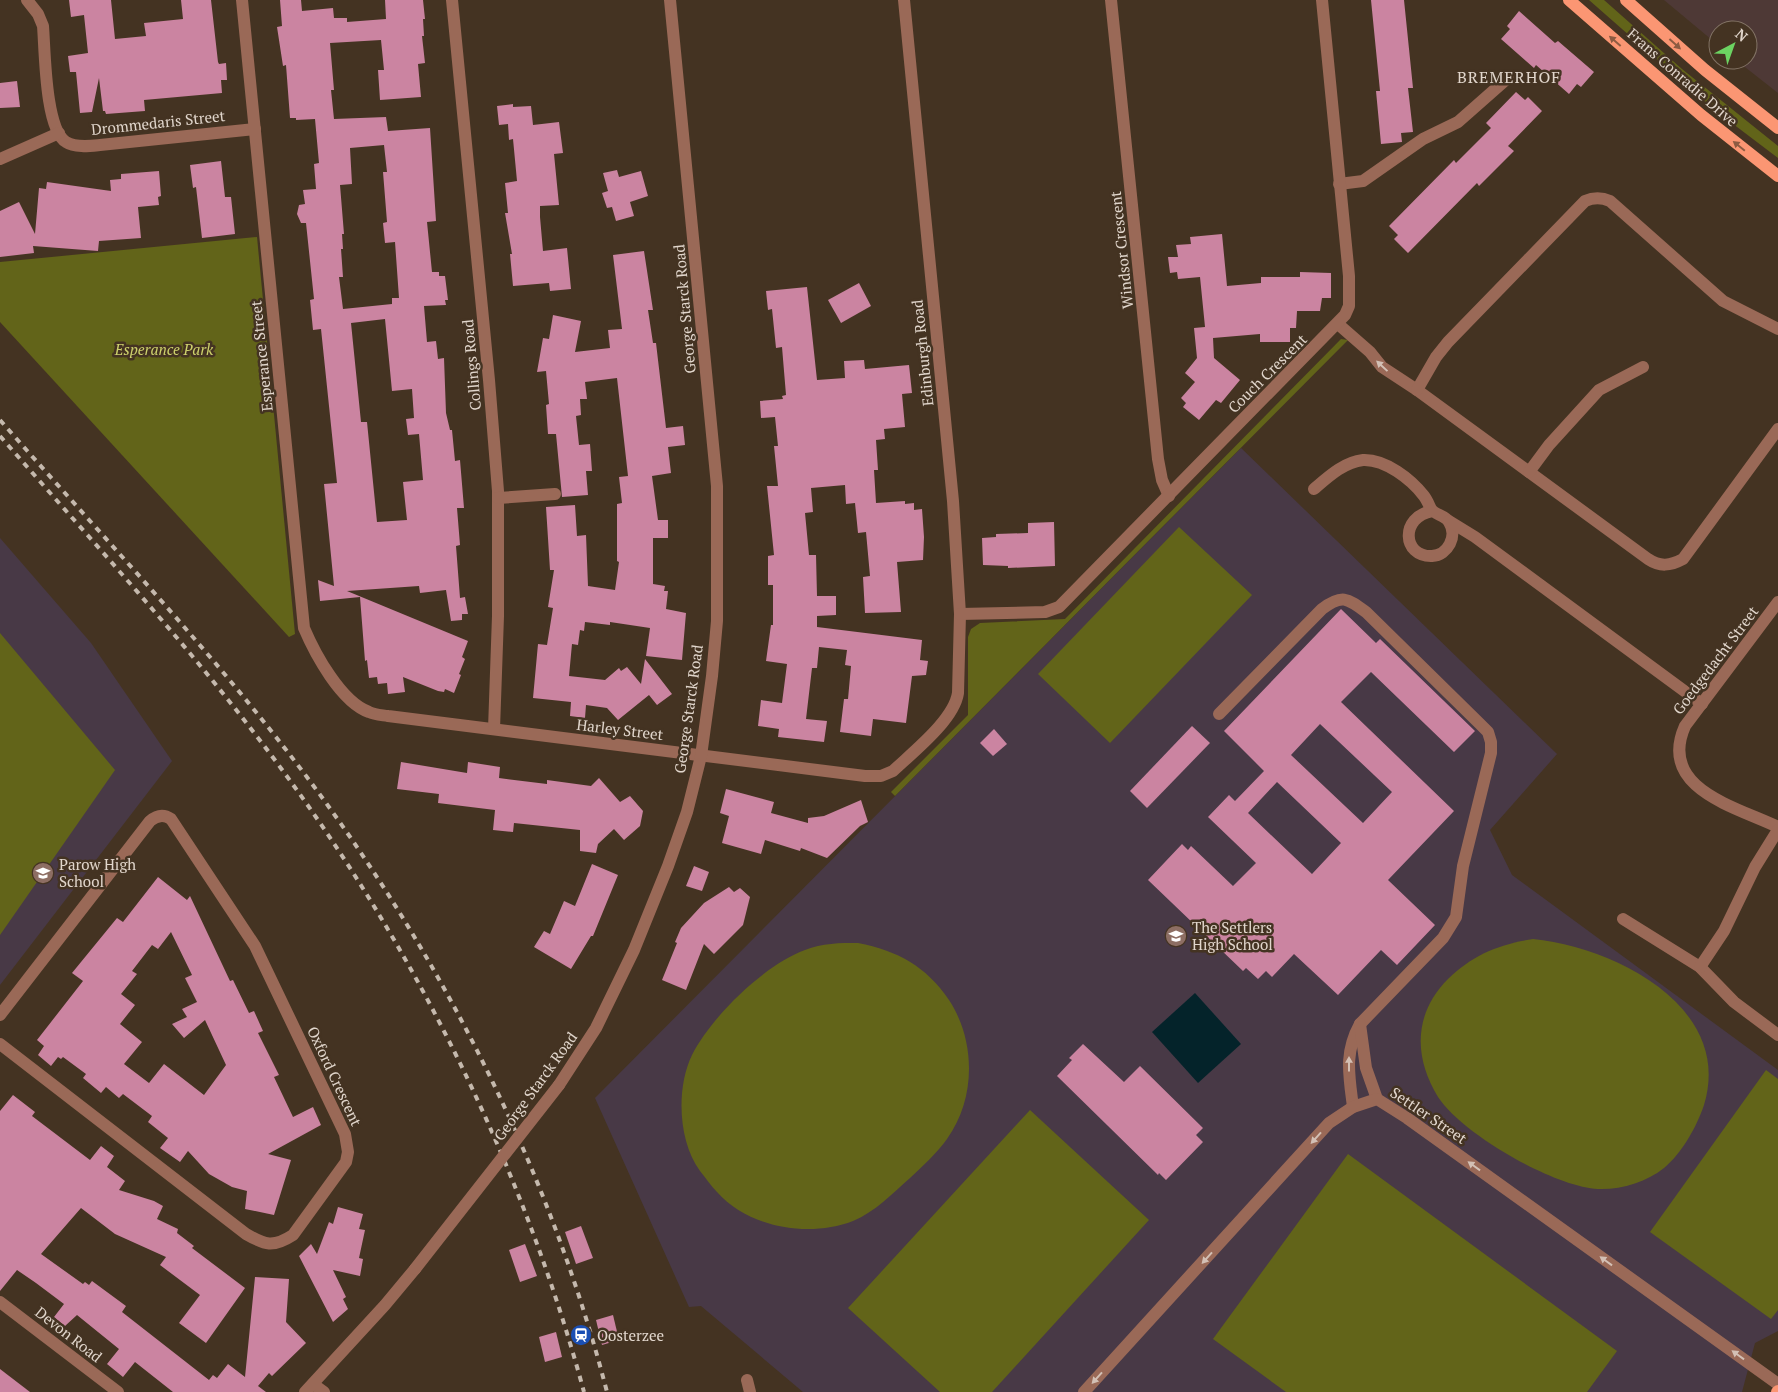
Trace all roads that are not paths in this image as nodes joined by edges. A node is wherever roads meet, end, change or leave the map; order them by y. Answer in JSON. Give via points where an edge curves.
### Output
{"nodes":[{"id":1,"x":27,"y":0,"type":"edge"},
{"id":2,"x":242,"y":0,"type":"edge"},
{"id":3,"x":452,"y":0,"type":"edge"},
{"id":4,"x":670,"y":0,"type":"edge"},
{"id":5,"x":904,"y":0,"type":"edge"},
{"id":6,"x":1111,"y":0,"type":"edge"},
{"id":7,"x":1322,"y":0,"type":"edge"},
{"id":8,"x":1569,"y":0,"type":"edge"},
{"id":9,"x":1626,"y":0,"type":"edge"},
{"id":10,"x":1509,"y":76,"type":"dead end"},
{"id":11,"x":1778,"y":128,"type":"edge"},
{"id":12,"x":255,"y":129,"type":"junction"},
{"id":13,"x":59,"y":133,"type":"junction"},
{"id":14,"x":0,"y":159,"type":"edge"},
{"id":15,"x":1778,"y":176,"type":"edge"},
{"id":16,"x":1339,"y":184,"type":"junction"},
{"id":17,"x":1338,"y":324,"type":"junction"},
{"id":18,"x":1778,"y":329,"type":"edge"},
{"id":19,"x":1643,"y":367,"type":"dead end"},
{"id":20,"x":1417,"y":390,"type":"junction"},
{"id":21,"x":1778,"y":429,"type":"edge"},
{"id":22,"x":1529,"y":472,"type":"junction"},
{"id":23,"x":1314,"y":489,"type":"dead end"},
{"id":24,"x":555,"y":494,"type":"dead end"},
{"id":25,"x":1169,"y":496,"type":"junction"},
{"id":26,"x":498,"y":498,"type":"junction"},
{"id":27,"x":1432,"y":511,"type":"junction"},
{"id":28,"x":1449,"y":521,"type":"junction"},
{"id":29,"x":1451,"y":541,"type":"junction"},
{"id":30,"x":1481,"y":543,"type":"junction"},
{"id":31,"x":1778,"y":602,"type":"edge"},
{"id":32,"x":960,"y":614,"type":"junction"},
{"id":33,"x":346,"y":696,"type":"joint"},
{"id":34,"x":956,"y":704,"type":"joint"},
{"id":35,"x":1702,"y":704,"type":"junction"},
{"id":36,"x":1219,"y":714,"type":"dead end"},
{"id":37,"x":494,"y":729,"type":"junction"},
{"id":38,"x":701,"y":756,"type":"junction"},
{"id":39,"x":1778,"y":829,"type":"edge"},
{"id":40,"x":1623,"y":919,"type":"dead end"},
{"id":41,"x":1700,"y":967,"type":"junction"},
{"id":42,"x":0,"y":1015,"type":"edge"},
{"id":43,"x":1360,"y":1024,"type":"junction"},
{"id":44,"x":1778,"y":1035,"type":"edge"},
{"id":45,"x":0,"y":1044,"type":"edge"},
{"id":46,"x":1377,"y":1099,"type":"junction"},
{"id":47,"x":1353,"y":1107,"type":"junction"},
{"id":48,"x":0,"y":1302,"type":"edge"},
{"id":49,"x":1778,"y":1384,"type":"edge"},
{"id":50,"x":309,"y":1388,"type":"edge"},
{"id":51,"x":118,"y":1392,"type":"edge"},
{"id":52,"x":324,"y":1392,"type":"edge"},
{"id":53,"x":1084,"y":1392,"type":"edge"}],
"edges":[{"from":1,"to":13,"type":"street","via":[[43,26],[51,111]]},
{"from":2,"to":12,"type":"street","name":"Esperance Street"},
{"from":3,"to":26,"type":"street","name":"Collings Road"},
{"from":4,"to":38,"type":"street","name":"George Starck Road","via":[[717,486],[717,621]]},
{"from":5,"to":32,"type":"street","name":"Edinburgh Road","via":[[953,501]]},
{"from":6,"to":25,"type":"street","name":"Windsor Crescent","via":[[1158,460]]},
{"from":7,"to":16,"type":"street","name":"Couch Crescent"},
{"from":15,"to":8,"type":"main road","name":"Frans Conradie Drive","one_way":true,"via":[[1701,115]]},
{"from":9,"to":11,"type":"main road","name":"Frans Conradie Drive","one_way":true,"via":[[1705,70]]},
{"from":10,"to":16,"type":"street","via":[[1458,122],[1423,138],[1363,181]]},
{"from":12,"to":13,"type":"street","name":"Drommedaris Street","via":[[84,146],[67,142]]},
{"from":12,"to":33,"type":"street","name":"Esperance Street","via":[[304,628],[313,650]]},
{"from":13,"to":14,"type":"street"},
{"from":16,"to":17,"type":"street","name":"Couch Crescent","via":[[1350,294],[1349,306]]},
{"from":20,"to":17,"type":"street","one_way":true,"via":[[1382,367]]},
{"from":17,"to":25,"type":"street","name":"Couch Crescent"},
{"from":18,"to":20,"type":"street","via":[[1722,301],[1610,201],[1592,198],[1585,201],[1448,342]]},
{"from":19,"to":22,"type":"street","via":[[1599,390],[1548,444]]},
{"from":20,"to":22,"type":"street"},
{"from":21,"to":22,"type":"street","via":[[1683,559],[1667,565],[1648,559]]},
{"from":23,"to":27,"type":"street","via":[[1350,464],[1362,460],[1376,462],[1416,488]]},
{"from":24,"to":26,"type":"street"},
{"from":25,"to":32,"type":"street","name":"Couch Crescent","via":[[1060,607],[1045,612]]},
{"from":26,"to":37,"type":"street","name":"Collings Road"},
{"from":27,"to":28,"type":"street"},
{"from":27,"to":29,"type":"street","via":[[1413,520],[1408,533],[1412,546],[1423,555],[1437,555]]},
{"from":28,"to":29,"type":"street"},
{"from":28,"to":30,"type":"street"},
{"from":29,"to":30,"type":"street"},
{"from":30,"to":35,"type":"street"},
{"from":31,"to":35,"type":"street","name":"Goedgedacht Street"},
{"from":32,"to":34,"type":"street","name":"Edinburgh Road"},
{"from":33,"to":37,"type":"street","name":"Harley Street","via":[[368,712],[378,715]]},
{"from":34,"to":38,"type":"street","name":"Harley Street","via":[[949,716],[910,755],[893,771],[881,776]]},
{"from":35,"to":39,"type":"street","name":"Goedgedacht Street","via":[[1685,726],[1679,743],[1678,753],[1683,768],[1710,797]]},
{"from":36,"to":43,"type":"street","via":[[1317,613],[1331,602],[1347,599],[1366,612],[1488,732],[1491,742],[1489,768],[1464,858],[1456,917],[1443,938]]},
{"from":37,"to":38,"type":"street","name":"Harley Street"},
{"from":38,"to":50,"type":"street","name":"George Starck Road","bridge":true,"via":[[684,821],[634,950],[596,1028],[559,1085],[415,1269]]},
{"from":39,"to":41,"type":"street","via":[[1724,932]]},
{"from":40,"to":41,"type":"street"},
{"from":41,"to":44,"type":"street","via":[[1734,1002]]},
{"from":42,"to":45,"type":"street","name":"Oxford Crescent","via":[[150,821],[161,815],[171,819],[255,946],[345,1134],[348,1152],[343,1168],[293,1235],[282,1243],[264,1244],[246,1234]]},
{"from":43,"to":46,"type":"street","via":[[1366,1068]]},
{"from":47,"to":43,"type":"street","one_way":true,"via":[[1349,1048]]},
{"from":46,"to":47,"type":"street","name":"Settler Street"},
{"from":49,"to":46,"type":"street","name":"Settler Street","one_way":true},
{"from":47,"to":53,"type":"street","name":"Settler Street","one_way":true,"via":[[1329,1123]]},
{"from":48,"to":51,"type":"street","name":"Devon Road"},
{"from":50,"to":52,"type":"street"}]}
